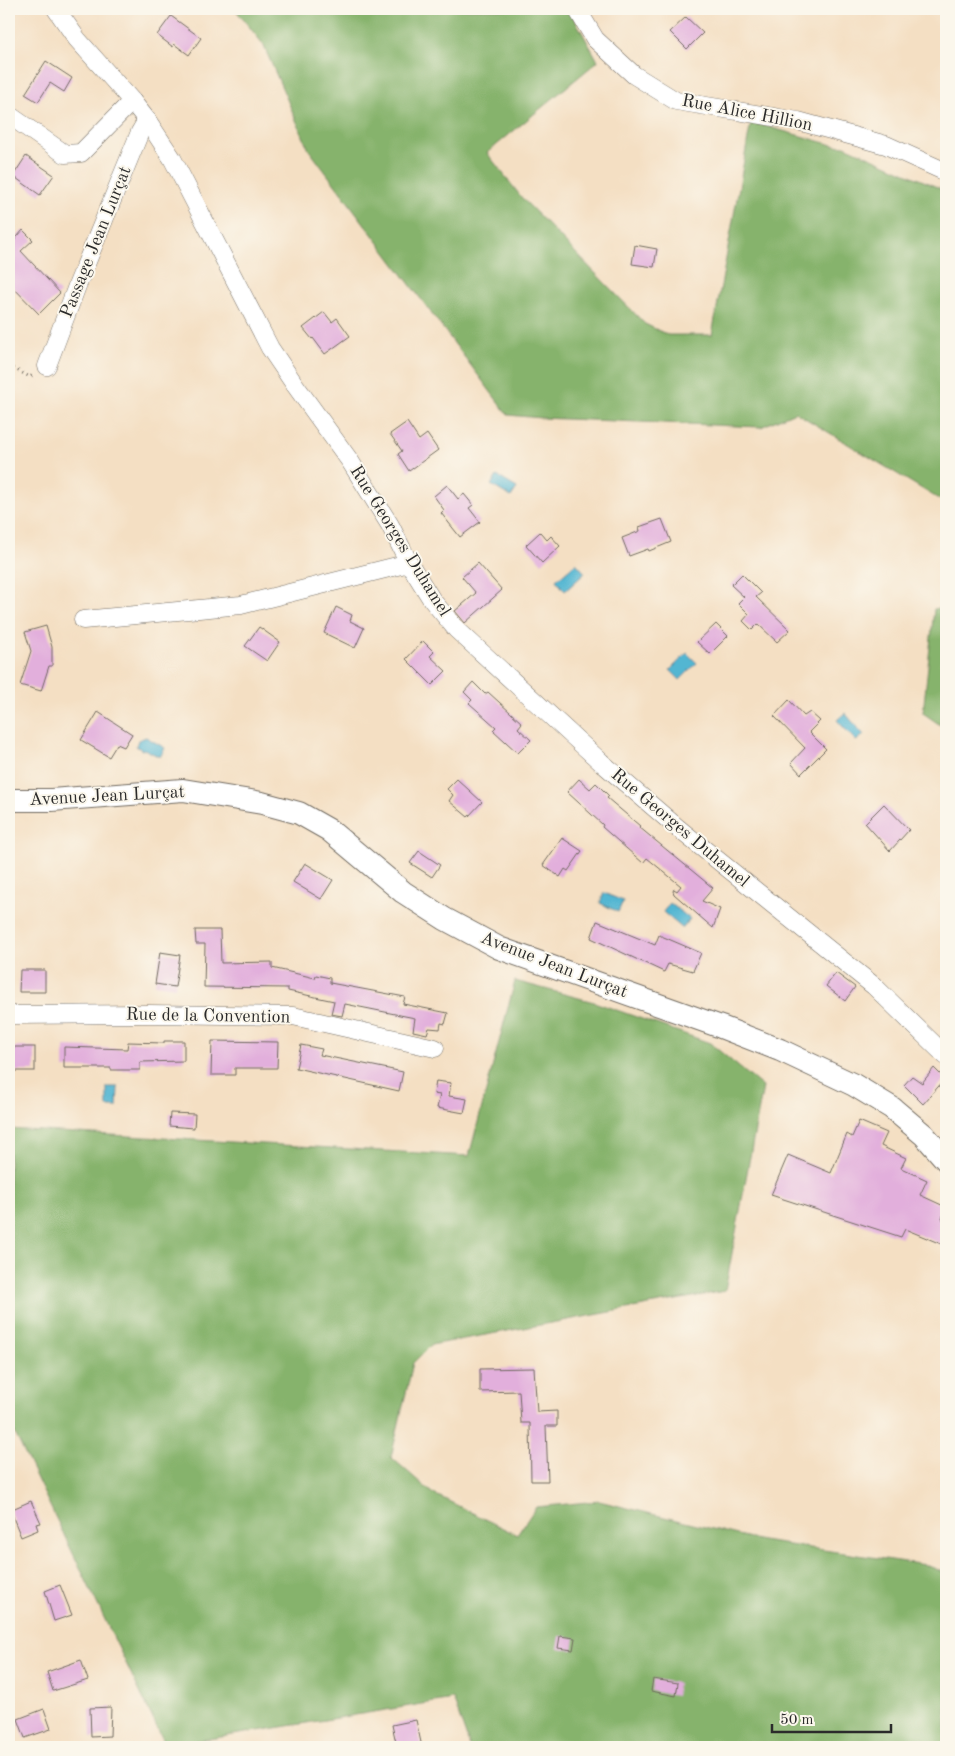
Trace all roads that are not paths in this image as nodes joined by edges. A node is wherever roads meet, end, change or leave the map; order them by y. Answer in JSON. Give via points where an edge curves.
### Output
{"nodes":[{"id":1,"x":56,"y":9,"type":"edge"},
{"id":2,"x":577,"y":9,"type":"edge"},
{"id":3,"x":132,"y":101,"type":"junction"},
{"id":4,"x":9,"y":116,"type":"edge"},
{"id":5,"x":147,"y":120,"type":"junction"},
{"id":6,"x":946,"y":172,"type":"edge"},
{"id":7,"x":47,"y":366,"type":"road end"},
{"id":8,"x":409,"y":563,"type":"junction"},
{"id":9,"x":83,"y":620,"type":"dead end"},
{"id":10,"x":9,"y":800,"type":"edge"},
{"id":11,"x":9,"y":1015,"type":"edge"},
{"id":12,"x":435,"y":1048,"type":"dead end"},
{"id":13,"x":946,"y":1056,"type":"edge"},
{"id":14,"x":946,"y":1160,"type":"edge"}],
"edges":[{"from":1,"to":3,"type":"street","name":"Rue Georges Duhamel","via":[[77,39]]},
{"from":2,"to":6,"type":"street","name":"Rue Alice Hillion","via":[[595,39],[634,75],[676,101],[807,124],[886,145]]},
{"from":3,"to":4,"type":"street","via":[[81,153],[65,154]]},
{"from":3,"to":5,"type":"street","name":"Rue Georges Duhamel"},
{"from":5,"to":7,"type":"street","name":"Passage Jean Lurçat"},
{"from":5,"to":8,"type":"street","name":"Rue Georges Duhamel","via":[[172,158],[270,348],[350,461],[390,525]]},
{"from":8,"to":9,"type":"street","via":[[242,605]]},
{"from":8,"to":13,"type":"street","name":"Rue Georges Duhamel","via":[[432,600],[456,629],[680,830],[874,986]]},
{"from":10,"to":14,"type":"main road","name":"Avenue Jean Lurçat","via":[[183,790],[262,803],[299,813],[329,830],[403,892],[499,948],[721,1027],[780,1050],[854,1085],[892,1108],[924,1135]]},
{"from":11,"to":12,"type":"street","name":"Rue de la Convention","via":[[293,1016]]}]}
